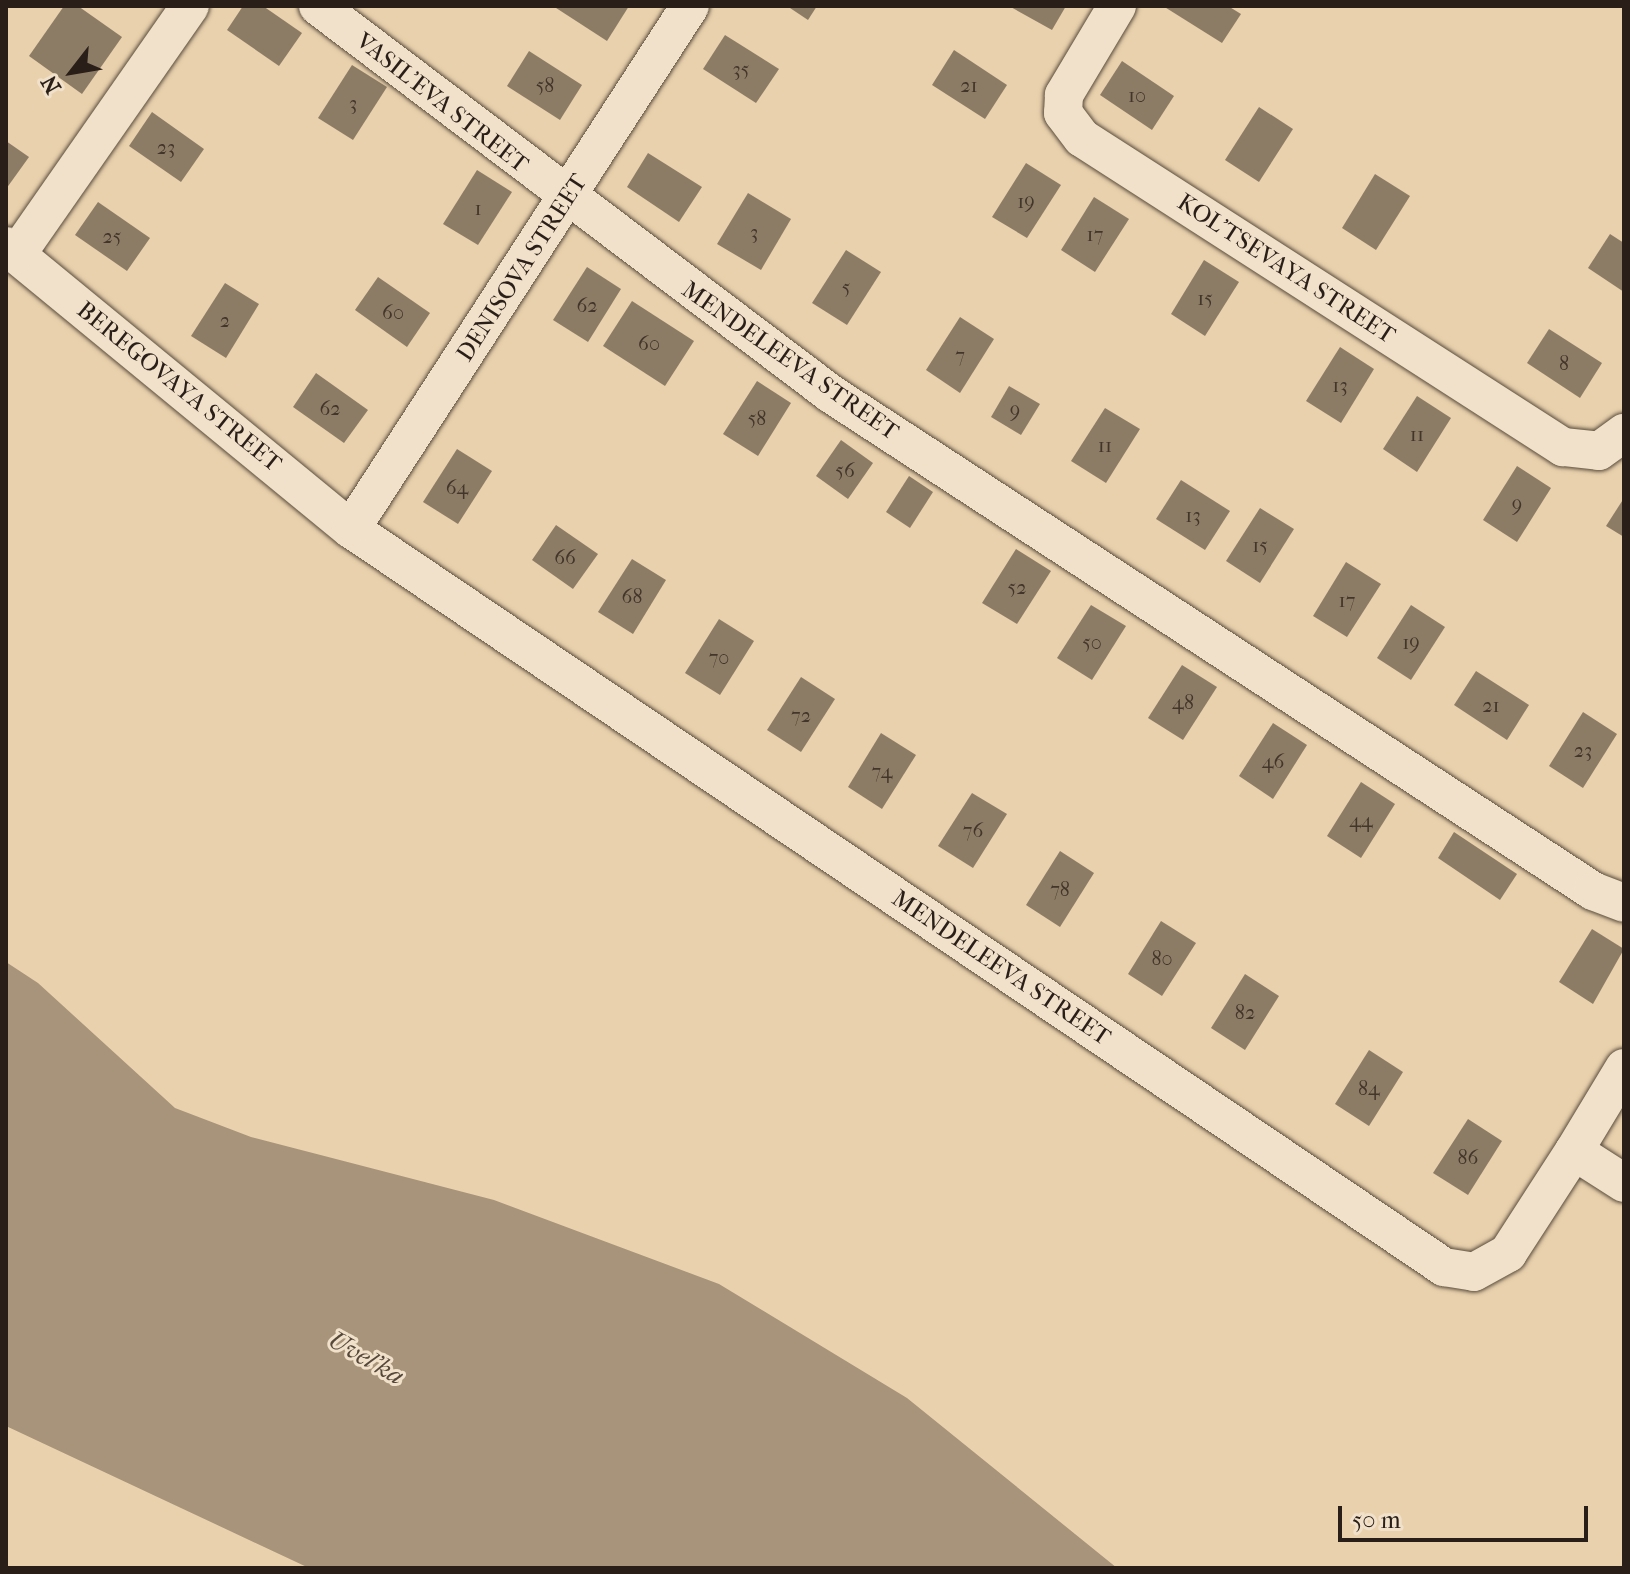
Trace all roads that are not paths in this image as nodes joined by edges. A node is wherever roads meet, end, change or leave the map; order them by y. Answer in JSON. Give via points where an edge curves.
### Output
{"nodes":[{"id":1,"x":190,"y":6,"type":"edge"},
{"id":2,"x":318,"y":6,"type":"edge"},
{"id":3,"x":690,"y":6,"type":"edge"},
{"id":4,"x":1117,"y":6,"type":"edge"},
{"id":5,"x":567,"y":199,"type":"junction"},
{"id":6,"x":11,"y":250,"type":"edge"},
{"id":7,"x":1624,"y":433,"type":"edge"},
{"id":8,"x":351,"y":529,"type":"junction"},
{"id":9,"x":1624,"y":903,"type":"edge"},
{"id":10,"x":1624,"y":1068,"type":"edge"},
{"id":11,"x":1574,"y":1151,"type":"junction"},
{"id":12,"x":1624,"y":1183,"type":"edge"}],
"edges":[{"from":1,"to":6,"type":"street"},
{"from":2,"to":5,"type":"street","name":"VASIL'EVA STREET"},
{"from":3,"to":5,"type":"street","name":"DENISOVA STREET"},
{"from":4,"to":7,"type":"street","name":"KOL'TSEVAYA STREET","via":[[1064,95],[1063,113],[1082,138],[1563,447],[1599,451]]},
{"from":5,"to":8,"type":"street","name":"DENISOVA STREET"},
{"from":5,"to":9,"type":"street","name":"MENDELEEVA STREET","via":[[831,394],[1593,891]]},
{"from":6,"to":8,"type":"street","name":"BEREGOVAYA STREET"},
{"from":8,"to":11,"type":"street","name":"MENDELEEVA STREET","via":[[1444,1267],[1474,1272],[1508,1253]]},
{"from":10,"to":11,"type":"street","name":"MENDELEEVA STREET"},
{"from":11,"to":12,"type":"street"}]}
